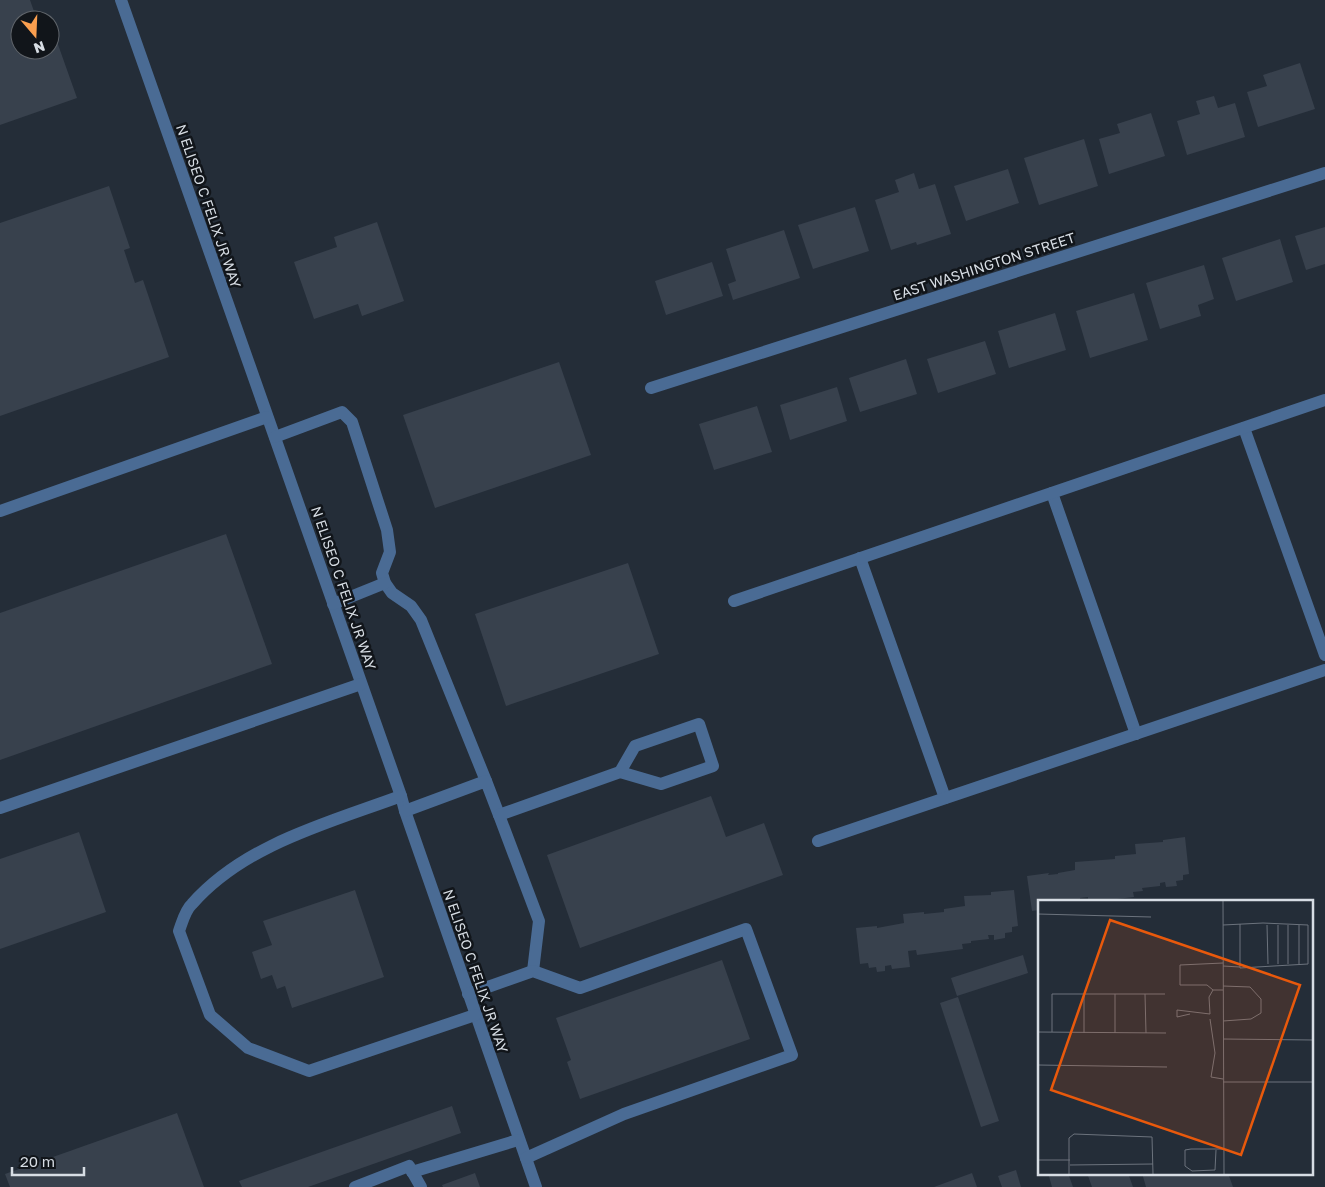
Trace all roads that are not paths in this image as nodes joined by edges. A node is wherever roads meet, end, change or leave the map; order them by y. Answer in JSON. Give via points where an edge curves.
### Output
{"nodes":[{"id":1,"x":121,"y":0,"type":"edge"},
{"id":2,"x":1325,"y":173,"type":"edge"},
{"id":3,"x":651,"y":388,"type":"dead end"},
{"id":4,"x":1325,"y":400,"type":"edge"},
{"id":5,"x":267,"y":417,"type":"junction"},
{"id":6,"x":1244,"y":428,"type":"junction"},
{"id":7,"x":275,"y":437,"type":"junction"},
{"id":8,"x":1052,"y":493,"type":"junction"},
{"id":9,"x":0,"y":511,"type":"edge"},
{"id":10,"x":860,"y":558,"type":"junction"},
{"id":11,"x":386,"y":582,"type":"junction"},
{"id":12,"x":734,"y":601,"type":"dead end"},
{"id":13,"x":333,"y":604,"type":"junction"},
{"id":14,"x":1325,"y":655,"type":"edge"},
{"id":15,"x":1325,"y":670,"type":"edge"},
{"id":16,"x":362,"y":684,"type":"junction"},
{"id":17,"x":1136,"y":734,"type":"junction"},
{"id":18,"x":620,"y":772,"type":"junction"},
{"id":19,"x":486,"y":781,"type":"junction"},
{"id":20,"x":401,"y":796,"type":"junction"},
{"id":21,"x":945,"y":798,"type":"junction"},
{"id":22,"x":0,"y":808,"type":"edge"},
{"id":23,"x":405,"y":811,"type":"junction"},
{"id":24,"x":499,"y":815,"type":"junction"},
{"id":25,"x":818,"y":841,"type":"dead end"},
{"id":26,"x":533,"y":971,"type":"junction"},
{"id":27,"x":468,"y":994,"type":"junction"},
{"id":28,"x":475,"y":1015,"type":"junction"},
{"id":29,"x":518,"y":1140,"type":"junction"},
{"id":30,"x":526,"y":1158,"type":"junction"},
{"id":31,"x":412,"y":1172,"type":"junction"},
{"id":32,"x":355,"y":1187,"type":"edge"},
{"id":33,"x":421,"y":1187,"type":"edge"},
{"id":34,"x":536,"y":1187,"type":"edge"}],
"edges":[{"from":1,"to":5,"type":"street","name":"N ELISEO C FELIX JR WAY"},
{"from":2,"to":3,"type":"street","name":"EAST WASHINGTON STREET"},
{"from":4,"to":6,"type":"street"},
{"from":5,"to":7,"type":"street","name":"N ELISEO C FELIX JR WAY"},
{"from":5,"to":9,"type":"street"},
{"from":6,"to":8,"type":"street"},
{"from":6,"to":14,"type":"street"},
{"from":7,"to":11,"type":"street","via":[[342,412],[352,422],[387,530],[390,552],[382,573]]},
{"from":7,"to":13,"type":"street","name":"N ELISEO C FELIX JR WAY"},
{"from":8,"to":10,"type":"street"},
{"from":8,"to":17,"type":"street"},
{"from":10,"to":12,"type":"street"},
{"from":10,"to":21,"type":"street"},
{"from":11,"to":13,"type":"street"},
{"from":11,"to":19,"type":"street","via":[[392,593],[411,606],[421,620]]},
{"from":13,"to":16,"type":"street","name":"N ELISEO C FELIX JR WAY"},
{"from":15,"to":17,"type":"street"},
{"from":16,"to":20,"type":"street","name":"N ELISEO C FELIX JR WAY"},
{"from":16,"to":22,"type":"street"},
{"from":17,"to":21,"type":"street"},
{"from":18,"to":18,"type":"street","via":[[635,746],[699,724],[713,766],[661,784]]},
{"from":18,"to":24,"type":"street"},
{"from":19,"to":23,"type":"street"},
{"from":19,"to":24,"type":"street"},
{"from":20,"to":23,"type":"street","name":"N ELISEO C FELIX JR WAY"},
{"from":20,"to":28,"type":"street","via":[[284,840],[230,870],[190,905],[179,931],[210,1015],[248,1048],[309,1071]]},
{"from":21,"to":25,"type":"street"},
{"from":23,"to":27,"type":"street","name":"N ELISEO C FELIX JR WAY"},
{"from":24,"to":26,"type":"street","via":[[539,921]]},
{"from":26,"to":27,"type":"street"},
{"from":26,"to":30,"type":"street","via":[[580,988],[746,929],[792,1055],[624,1114]]},
{"from":27,"to":28,"type":"street","name":"N ELISEO C FELIX JR WAY"},
{"from":28,"to":29,"type":"street","name":"N ELISEO C FELIX JR WAY"},
{"from":29,"to":30,"type":"street","name":"N ELISEO C FELIX JR WAY"},
{"from":29,"to":31,"type":"street"},
{"from":30,"to":34,"type":"street","name":"N ELISEO C FELIX JR WAY"},
{"from":31,"to":32,"type":"street","via":[[409,1166]]},
{"from":31,"to":33,"type":"street"}]}
